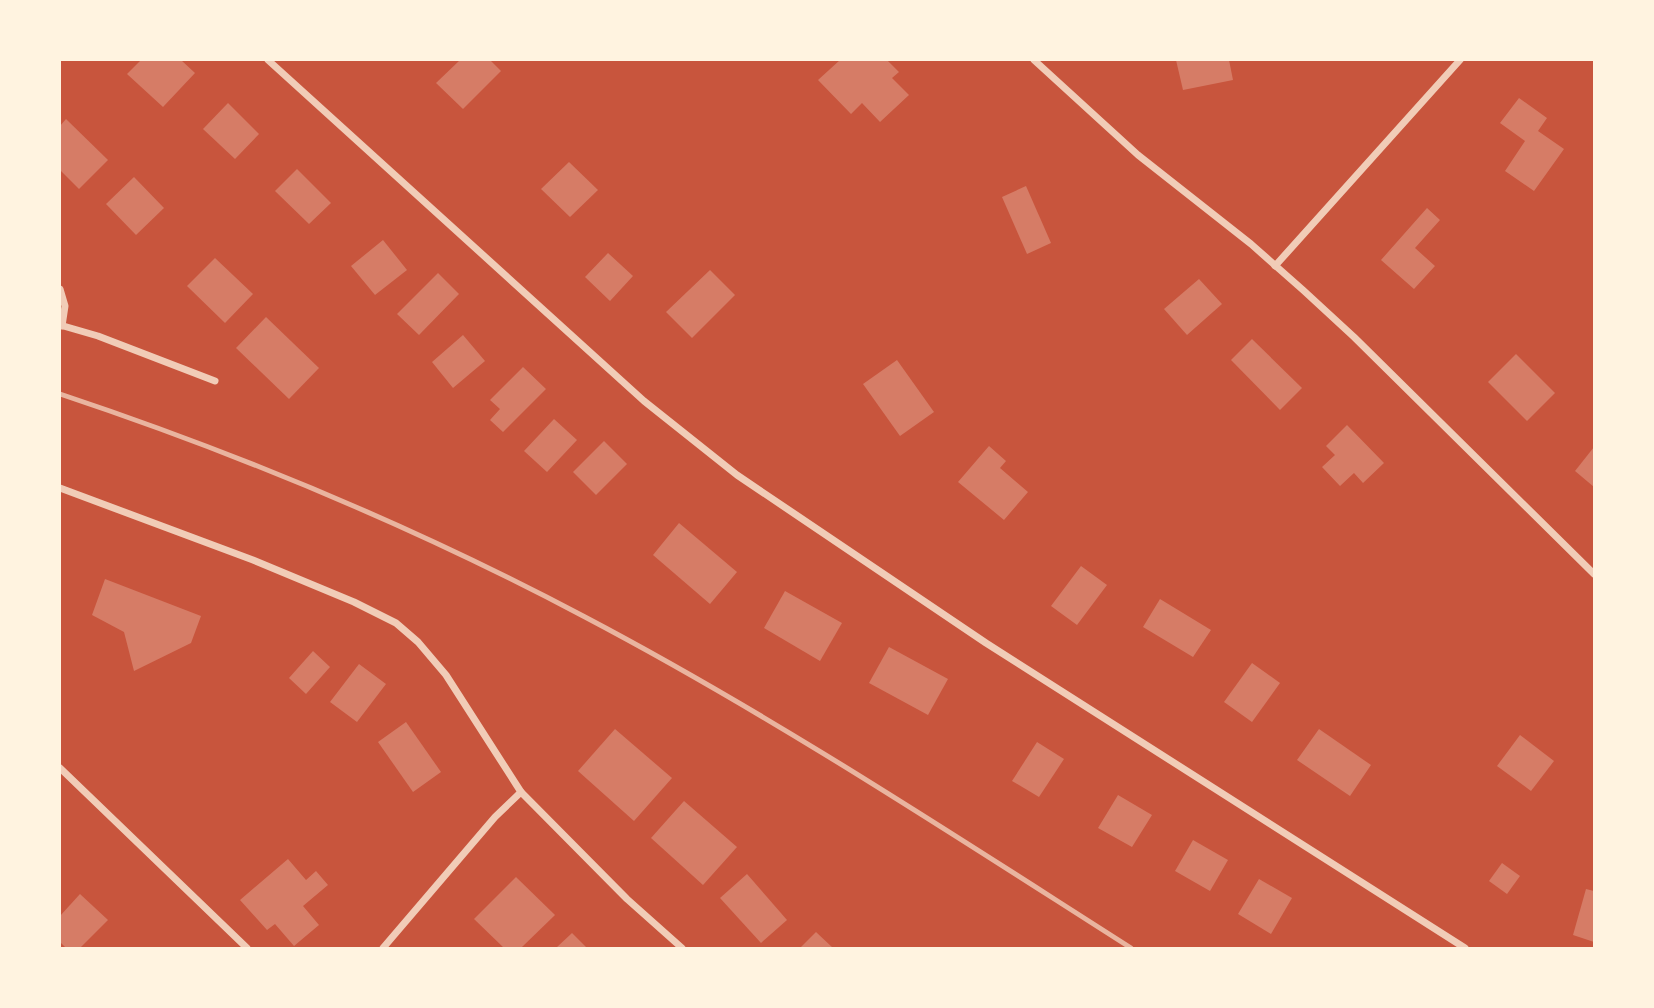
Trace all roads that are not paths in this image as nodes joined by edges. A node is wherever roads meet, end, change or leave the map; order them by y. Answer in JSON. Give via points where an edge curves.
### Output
{"nodes":[{"id":1,"x":268,"y":60,"type":"edge"},
{"id":2,"x":1034,"y":60,"type":"edge"},
{"id":3,"x":1460,"y":60,"type":"edge"},
{"id":4,"x":1275,"y":265,"type":"junction"},
{"id":5,"x":60,"y":289,"type":"edge"},
{"id":6,"x":61,"y":325,"type":"edge"},
{"id":7,"x":215,"y":381,"type":"dead end"},
{"id":8,"x":60,"y":488,"type":"edge"},
{"id":9,"x":1594,"y":574,"type":"edge"},
{"id":10,"x":60,"y":768,"type":"edge"},
{"id":11,"x":521,"y":792,"type":"junction"},
{"id":12,"x":247,"y":948,"type":"edge"},
{"id":13,"x":383,"y":948,"type":"edge"},
{"id":14,"x":682,"y":948,"type":"edge"},
{"id":15,"x":1465,"y":948,"type":"edge"}],
"edges":[{"from":1,"to":15,"type":"street","via":[[644,401],[737,475],[975,635]]},
{"from":2,"to":4,"type":"street","via":[[1138,155]]},
{"from":3,"to":4,"type":"street"},
{"from":4,"to":9,"type":"street"},
{"from":5,"to":6,"type":"street","via":[[65,306]]},
{"from":6,"to":7,"type":"street"},
{"from":8,"to":11,"type":"street","via":[[253,560],[396,623],[446,675]]},
{"from":10,"to":12,"type":"street"},
{"from":11,"to":13,"type":"street"},
{"from":11,"to":14,"type":"street"}]}
